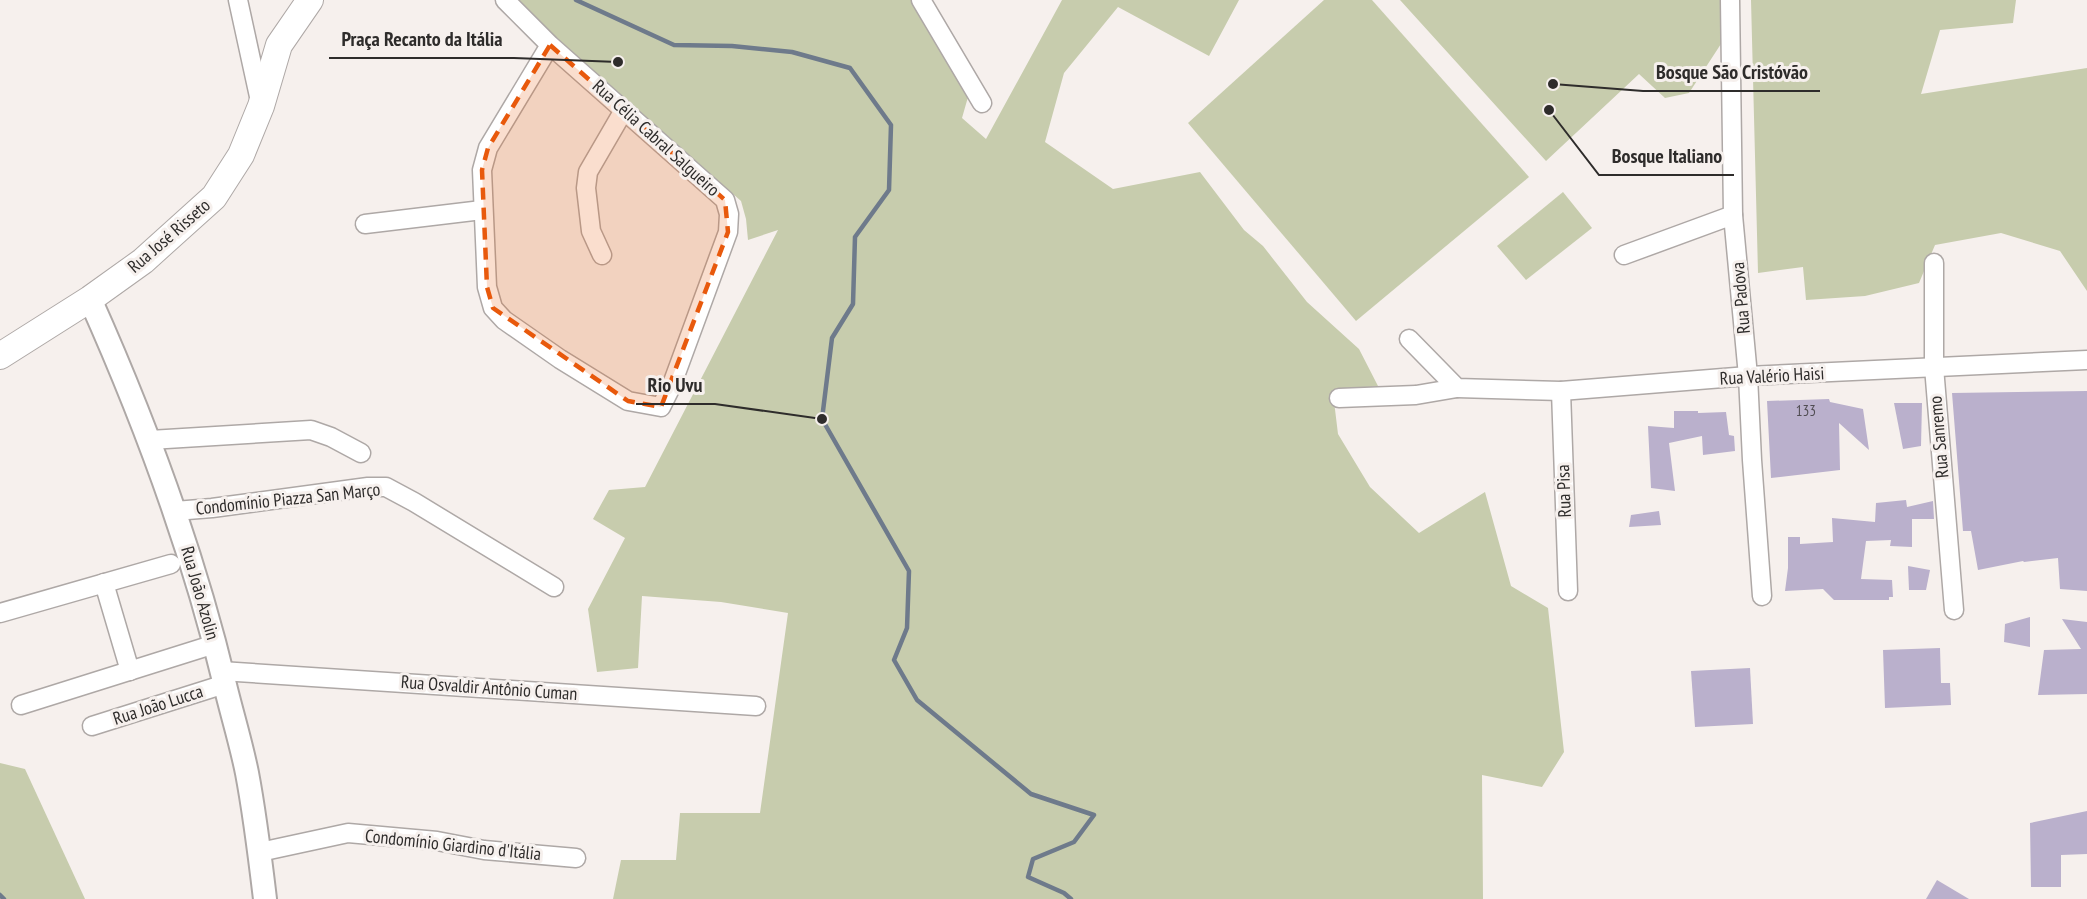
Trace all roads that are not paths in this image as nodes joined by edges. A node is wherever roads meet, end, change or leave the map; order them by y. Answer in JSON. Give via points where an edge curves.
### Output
{"nodes":[{"id":1,"x":238,"y":0,"type":"edge"},
{"id":2,"x":310,"y":0,"type":"edge"},
{"id":3,"x":505,"y":0,"type":"edge"},
{"id":4,"x":921,"y":0,"type":"edge"},
{"id":5,"x":1730,"y":0,"type":"edge"},
{"id":6,"x":550,"y":45,"type":"junction"},
{"id":7,"x":982,"y":103,"type":"dead end"},
{"id":8,"x":261,"y":106,"type":"junction"},
{"id":9,"x":624,"y":110,"type":"junction"},
{"id":10,"x":482,"y":210,"type":"junction"},
{"id":11,"x":1733,"y":215,"type":"junction"},
{"id":12,"x":365,"y":224,"type":"dead end"},
{"id":13,"x":602,"y":255,"type":"dead end"},
{"id":14,"x":1624,"y":255,"type":"dead end"},
{"id":15,"x":1935,"y":263,"type":"dead end"},
{"id":16,"x":90,"y":299,"type":"junction"},
{"id":17,"x":1409,"y":339,"type":"dead end"},
{"id":18,"x":1,"y":351,"type":"edge"},
{"id":19,"x":2087,"y":360,"type":"edge"},
{"id":20,"x":1934,"y":367,"type":"junction"},
{"id":21,"x":1748,"y":376,"type":"junction"},
{"id":22,"x":1457,"y":388,"type":"junction"},
{"id":23,"x":1561,"y":392,"type":"junction"},
{"id":24,"x":1339,"y":398,"type":"dead end"},
{"id":25,"x":150,"y":440,"type":"junction"},
{"id":26,"x":361,"y":453,"type":"dead end"},
{"id":27,"x":175,"y":511,"type":"junction"},
{"id":28,"x":171,"y":564,"type":"dead end"},
{"id":29,"x":104,"y":583,"type":"junction"},
{"id":30,"x":554,"y":587,"type":"dead end"},
{"id":31,"x":1568,"y":591,"type":"dead end"},
{"id":32,"x":1762,"y":596,"type":"dead end"},
{"id":33,"x":1954,"y":610,"type":"dead end"},
{"id":34,"x":0,"y":613,"type":"edge"},
{"id":35,"x":215,"y":644,"type":"junction"},
{"id":36,"x":130,"y":671,"type":"junction"},
{"id":37,"x":223,"y":677,"type":"junction"},
{"id":38,"x":21,"y":705,"type":"dead end"},
{"id":39,"x":756,"y":706,"type":"dead end"},
{"id":40,"x":92,"y":726,"type":"dead end"},
{"id":41,"x":260,"y":852,"type":"junction"},
{"id":42,"x":576,"y":858,"type":"dead end"},
{"id":43,"x":265,"y":899,"type":"edge"}],
"edges":[{"from":1,"to":8,"type":"street"},
{"from":2,"to":8,"type":"main road","name":"Rua José Risseto","via":[[279,45]]},
{"from":3,"to":6,"type":"street","name":"Rua Célia Cabral Salgueiro"},
{"from":4,"to":7,"type":"street"},
{"from":5,"to":11,"type":"street","name":"Rua Padova"},
{"from":6,"to":9,"type":"street","name":"Rua Célia Cabral Salgueiro"},
{"from":6,"to":10,"type":"street","via":[[488,148],[482,170]]},
{"from":8,"to":16,"type":"main road","name":"Rua José Risseto","via":[[241,155],[214,197],[143,261]]},
{"from":9,"to":10,"type":"street","name":"Rua Célia Cabral Salgueiro","via":[[725,200],[729,214],[720,257],[662,407],[628,401],[560,359],[493,308],[487,288]]},
{"from":9,"to":13,"type":"street","via":[[588,172],[591,231]]},
{"from":10,"to":12,"type":"street"},
{"from":11,"to":14,"type":"street"},
{"from":11,"to":21,"type":"street","name":"Rua Padova"},
{"from":15,"to":20,"type":"street","name":"Rua Sanremo"},
{"from":16,"to":18,"type":"main road","name":"Rua José Risseto"},
{"from":16,"to":25,"type":"street","name":"Rua João Azolin"},
{"from":17,"to":22,"type":"street"},
{"from":19,"to":20,"type":"street","name":"Rua Valério Haisi"},
{"from":20,"to":21,"type":"street","name":"Rua Valério Haisi"},
{"from":20,"to":33,"type":"street","name":"Rua Sanremo"},
{"from":21,"to":23,"type":"street","name":"Rua Valério Haisi"},
{"from":21,"to":32,"type":"street","name":"Rua Padova"},
{"from":22,"to":23,"type":"street","name":"Rua Valério Haisi"},
{"from":22,"to":24,"type":"street","name":"Rua Valério Haisi"},
{"from":23,"to":31,"type":"street","name":"Rua Pisa"},
{"from":25,"to":26,"type":"street","via":[[311,430]]},
{"from":25,"to":27,"type":"street","name":"Rua João Azolin"},
{"from":27,"to":30,"type":"street","name":"Condomínio Piazza San Março","via":[[386,486]]},
{"from":27,"to":35,"type":"street","name":"Rua João Azolin"},
{"from":28,"to":29,"type":"street"},
{"from":29,"to":34,"type":"street"},
{"from":29,"to":36,"type":"street"},
{"from":35,"to":36,"type":"street"},
{"from":35,"to":37,"type":"street","name":"Rua João Azolin"},
{"from":36,"to":38,"type":"street"},
{"from":37,"to":39,"type":"street","name":"Rua Osvaldir Antônio Cuman"},
{"from":37,"to":40,"type":"street","name":"Rua João Lucca"},
{"from":37,"to":41,"type":"street","name":"Rua João Azolin","via":[[247,772]]},
{"from":41,"to":42,"type":"street","name":"Condomínio Giardino d'Itália","via":[[348,833]]},
{"from":41,"to":43,"type":"street","name":"Rua João Azolin"}]}
